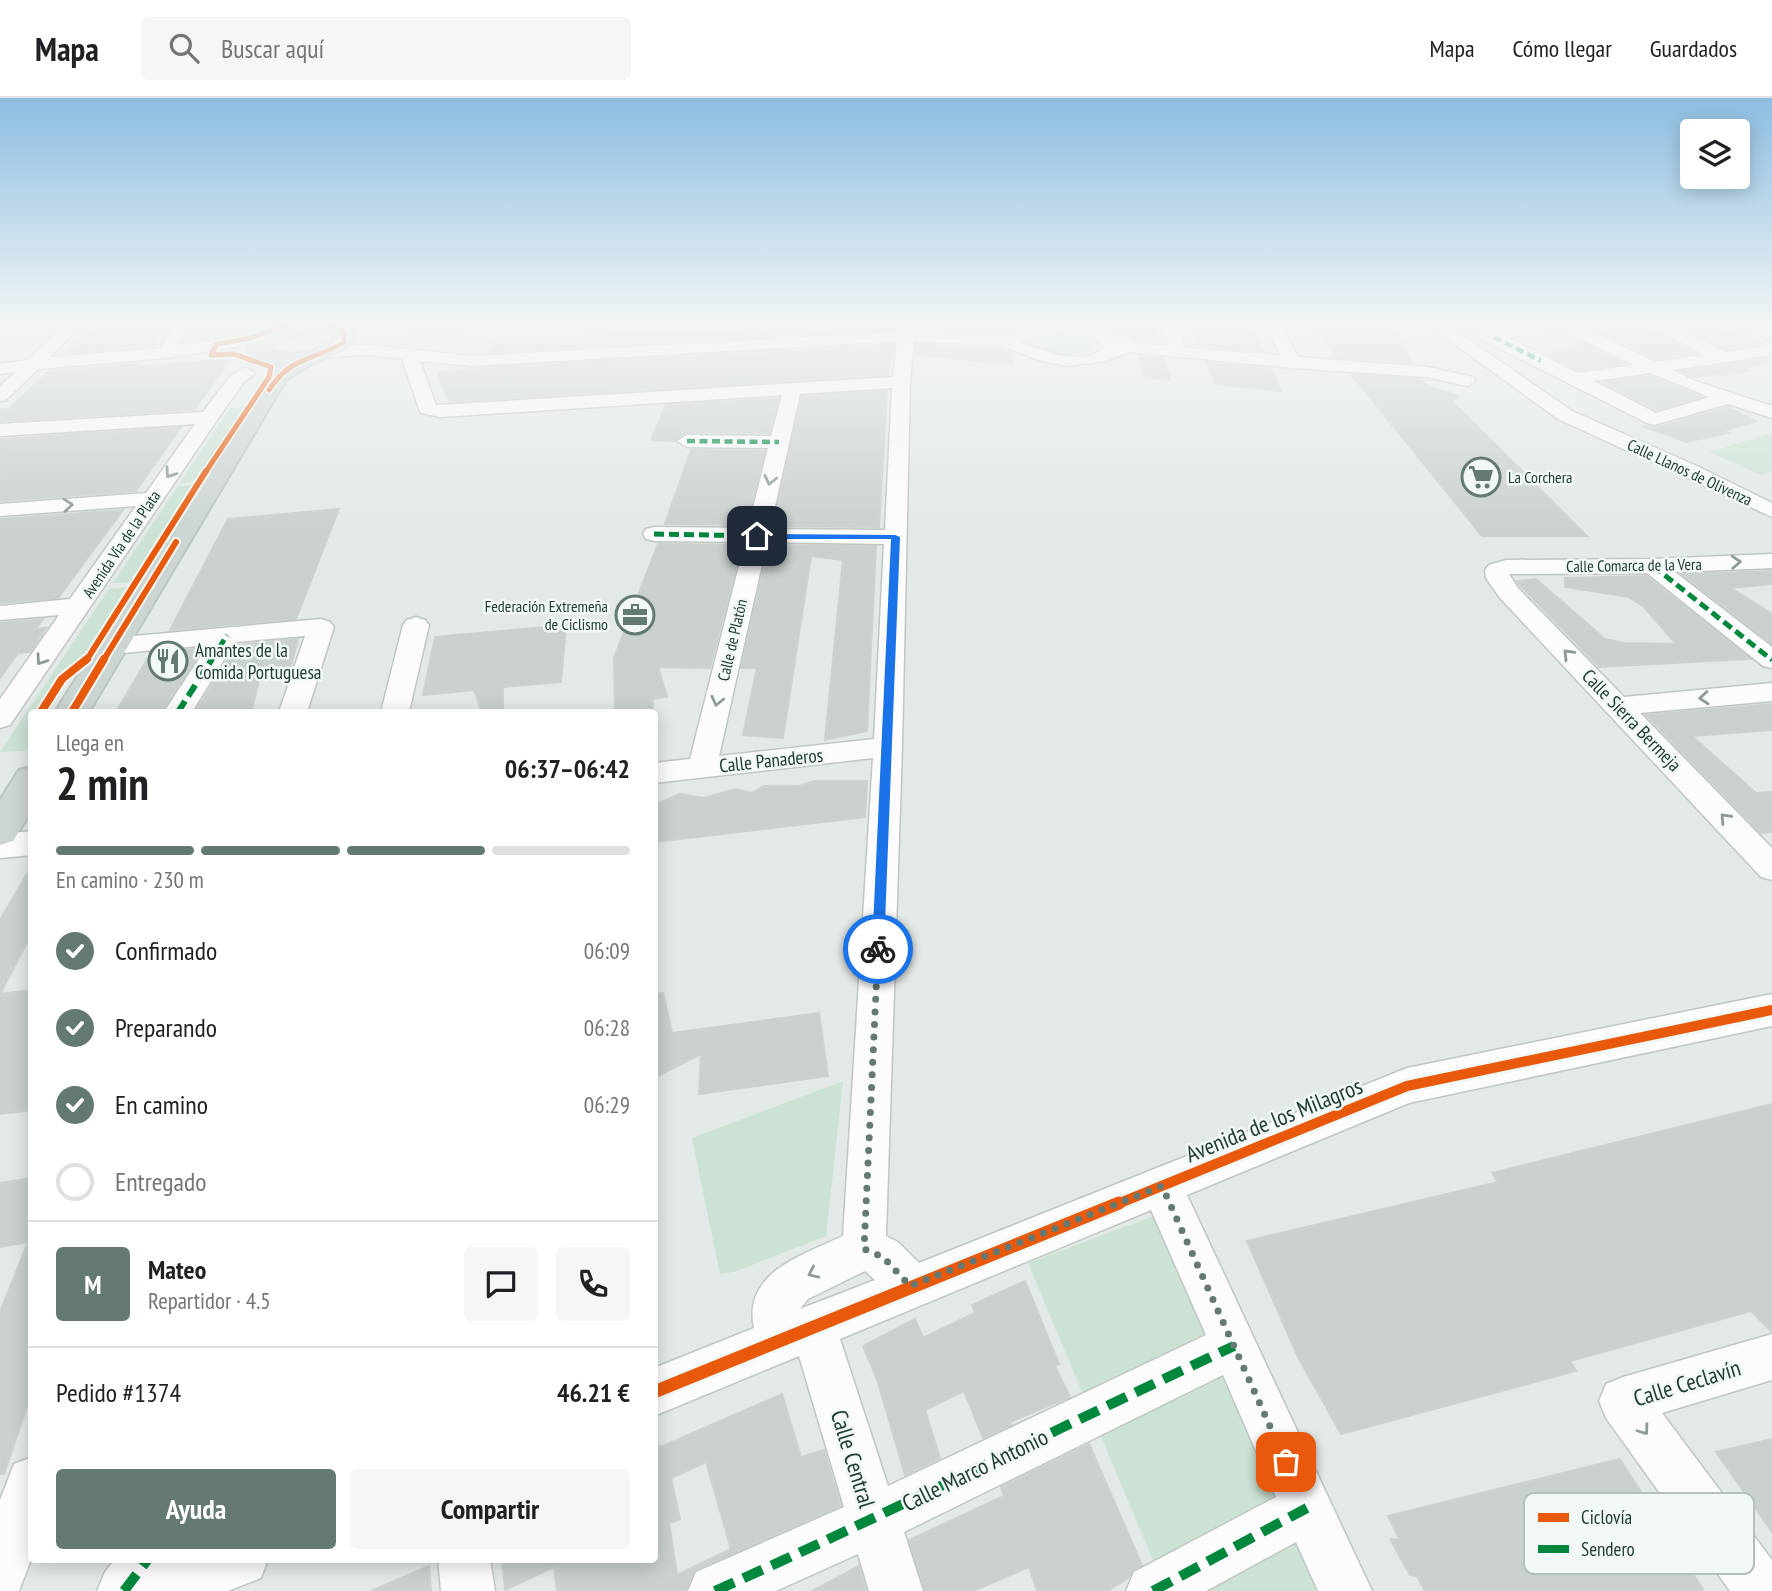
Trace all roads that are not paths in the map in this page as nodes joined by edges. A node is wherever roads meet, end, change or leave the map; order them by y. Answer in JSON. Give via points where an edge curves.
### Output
{"nodes":[{"id":1,"x":227,"y":393,"type":"edge"},
{"id":2,"x":264,"y":393,"type":"edge"},
{"id":3,"x":422,"y":393,"type":"edge"},
{"id":4,"x":545,"y":393,"type":"edge"},
{"id":5,"x":791,"y":393,"type":"edge"},
{"id":6,"x":901,"y":393,"type":"edge"},
{"id":7,"x":1498,"y":393,"type":"edge"},
{"id":8,"x":1549,"y":393,"type":"edge"},
{"id":9,"x":1603,"y":393,"type":"edge"},
{"id":10,"x":1713,"y":393,"type":"edge"},
{"id":11,"x":1755,"y":393,"type":"edge"},
{"id":12,"x":1733,"y":399,"type":"junction"},
{"id":13,"x":1772,"y":412,"type":"edge"},
{"id":14,"x":209,"y":417,"type":"junction"},
{"id":15,"x":1561,"y":418,"type":"junction"},
{"id":16,"x":0,"y":430,"type":"edge"},
{"id":17,"x":687,"y":441,"type":"dead end"},
{"id":18,"x":779,"y":442,"type":"junction"},
{"id":19,"x":151,"y":499,"type":"junction"},
{"id":20,"x":0,"y":510,"type":"edge"},
{"id":21,"x":1772,"y":511,"type":"edge"},
{"id":22,"x":654,"y":534,"type":"dead end"},
{"id":23,"x":757,"y":536,"type":"junction"},
{"id":24,"x":895,"y":537,"type":"junction"},
{"id":25,"x":1772,"y":561,"type":"edge"},
{"id":26,"x":1653,"y":566,"type":"junction"},
{"id":27,"x":1497,"y":570,"type":"joint"},
{"id":28,"x":79,"y":606,"type":"junction"},
{"id":29,"x":0,"y":613,"type":"edge"},
{"id":30,"x":416,"y":625,"type":"dead end"},
{"id":31,"x":227,"y":635,"type":"junction"},
{"id":32,"x":112,"y":646,"type":"junction"},
{"id":33,"x":1772,"y":660,"type":"edge"},
{"id":34,"x":1772,"y":692,"type":"edge"},
{"id":35,"x":1618,"y":706,"type":"junction"},
{"id":36,"x":74,"y":709,"type":"edge"},
{"id":37,"x":180,"y":709,"type":"edge"},
{"id":38,"x":294,"y":709,"type":"edge"},
{"id":39,"x":397,"y":709,"type":"edge"},
{"id":40,"x":0,"y":719,"type":"edge"},
{"id":41,"x":888,"y":747,"type":"junction"},
{"id":42,"x":702,"y":768,"type":"junction"},
{"id":43,"x":658,"y":773,"type":"edge"},
{"id":44,"x":28,"y":786,"type":"edge"},
{"id":45,"x":0,"y":831,"type":"edge"},
{"id":46,"x":28,"y":843,"type":"edge"},
{"id":47,"x":0,"y":846,"type":"edge"},
{"id":48,"x":1772,"y":868,"type":"edge"},
{"id":49,"x":1772,"y":1010,"type":"edge"},
{"id":50,"x":1162,"y":1186,"type":"junction"},
{"id":51,"x":864,"y":1249,"type":"junction"},
{"id":52,"x":910,"y":1286,"type":"junction"},
{"id":53,"x":796,"y":1334,"type":"junction"},
{"id":54,"x":1234,"y":1346,"type":"junction"},
{"id":55,"x":1772,"y":1357,"type":"edge"},
{"id":56,"x":658,"y":1390,"type":"edge"},
{"id":57,"x":28,"y":1493,"type":"edge"},
{"id":58,"x":1690,"y":1493,"type":"edge"},
{"id":59,"x":1307,"y":1508,"type":"junction"},
{"id":60,"x":873,"y":1521,"type":"junction"},
{"id":61,"x":145,"y":1563,"type":"edge"},
{"id":62,"x":232,"y":1563,"type":"edge"},
{"id":63,"x":464,"y":1563,"type":"edge"},
{"id":64,"x":0,"y":1572,"type":"edge"},
{"id":65,"x":1750,"y":1574,"type":"edge"},
{"id":66,"x":124,"y":1591,"type":"edge"},
{"id":67,"x":164,"y":1591,"type":"edge"},
{"id":68,"x":468,"y":1591,"type":"edge"},
{"id":69,"x":715,"y":1591,"type":"edge"},
{"id":70,"x":896,"y":1591,"type":"edge"},
{"id":71,"x":1153,"y":1591,"type":"edge"},
{"id":72,"x":1345,"y":1591,"type":"edge"},
{"id":73,"x":1762,"y":1591,"type":"edge"}],
"edges":[{"from":1,"to":14,"type":"street","name":"Avenida Vía de la Plata"},
{"from":2,"to":32,"type":"main road"},
{"from":3,"to":4,"type":"street","via":[[428,409],[444,411]]},
{"from":5,"to":18,"type":"street","name":"Calle de Platón"},
{"from":6,"to":24,"type":"street"},
{"from":7,"to":15,"type":"street"},
{"from":8,"to":15,"type":"street","name":"Calle Llanos de Olivenza"},
{"from":9,"to":12,"type":"street","via":[[1654,419]]},
{"from":10,"to":12,"type":"street"},
{"from":11,"to":12,"type":"street"},
{"from":12,"to":13,"type":"street"},
{"from":14,"to":16,"type":"street"},
{"from":14,"to":19,"type":"street","name":"Avenida Vía de la Plata","one_way":true},
{"from":15,"to":21,"type":"street","name":"Calle Llanos de Olivenza","via":[[1692,471]]},
{"from":17,"to":18,"type":"street"},
{"from":18,"to":23,"type":"street","name":"Calle de Platón","one_way":true},
{"from":20,"to":19,"type":"street","one_way":true},
{"from":19,"to":28,"type":"street","name":"Avenida Vía de la Plata"},
{"from":22,"to":23,"type":"street"},
{"from":23,"to":24,"type":"street"},
{"from":23,"to":42,"type":"street","name":"Calle de Platón","one_way":true},
{"from":24,"to":41,"type":"street"},
{"from":26,"to":25,"type":"street","name":"Calle Comarca de la Vera","one_way":true},
{"from":26,"to":27,"type":"street","name":"Calle Comarca de la Vera"},
{"from":26,"to":33,"type":"street"},
{"from":35,"to":27,"type":"street","name":"Calle Sierra Bermeja","one_way":true,"via":[[1509,593]]},
{"from":28,"to":29,"type":"street"},
{"from":28,"to":40,"type":"street","name":"Avenida Vía de la Plata","one_way":true},
{"from":30,"to":39,"type":"street"},
{"from":31,"to":32,"type":"street"},
{"from":31,"to":37,"type":"street"},
{"from":31,"to":38,"type":"street","via":[[321,627]]},
{"from":32,"to":36,"type":"main road"},
{"from":34,"to":35,"type":"street","one_way":true},
{"from":48,"to":35,"type":"street","name":"Calle Sierra Bermeja","one_way":true},
{"from":41,"to":42,"type":"street","name":"Calle Panaderos"},
{"from":41,"to":51,"type":"street"},
{"from":42,"to":43,"type":"street","name":"Calle Panaderos"},
{"from":44,"to":45,"type":"main road"},
{"from":46,"to":47,"type":"street"},
{"from":49,"to":50,"type":"street","name":"Avenida de los Milagros","via":[[1407,1086]]},
{"from":50,"to":52,"type":"street","name":"Avenida de los Milagros"},
{"from":50,"to":54,"type":"street"},
{"from":51,"to":52,"type":"street","via":[[883,1257]]},
{"from":51,"to":53,"type":"street","name":"Calle Central","one_way":true,"via":[[792,1283],[774,1310]]},
{"from":52,"to":53,"type":"street","name":"Avenida de los Milagros"},
{"from":53,"to":56,"type":"street","name":"Avenida de los Milagros"},
{"from":53,"to":60,"type":"street","name":"Calle Central"},
{"from":54,"to":59,"type":"street"},
{"from":54,"to":60,"type":"street","name":"Calle Marco Antonio"},
{"from":55,"to":58,"type":"street","name":"Calle Ceclavín","one_way":true,"via":[[1623,1401]]},
{"from":57,"to":64,"type":"street"},
{"from":59,"to":71,"type":"street"},
{"from":59,"to":72,"type":"street"},
{"from":60,"to":69,"type":"street","name":"Calle Marco Antonio"},
{"from":60,"to":70,"type":"street","name":"Calle Central"},
{"from":61,"to":66,"type":"street"},
{"from":62,"to":67,"type":"street"},
{"from":63,"to":68,"type":"street"},
{"from":65,"to":73,"type":"street","name":"Calle Ceclavín","one_way":true}]}
